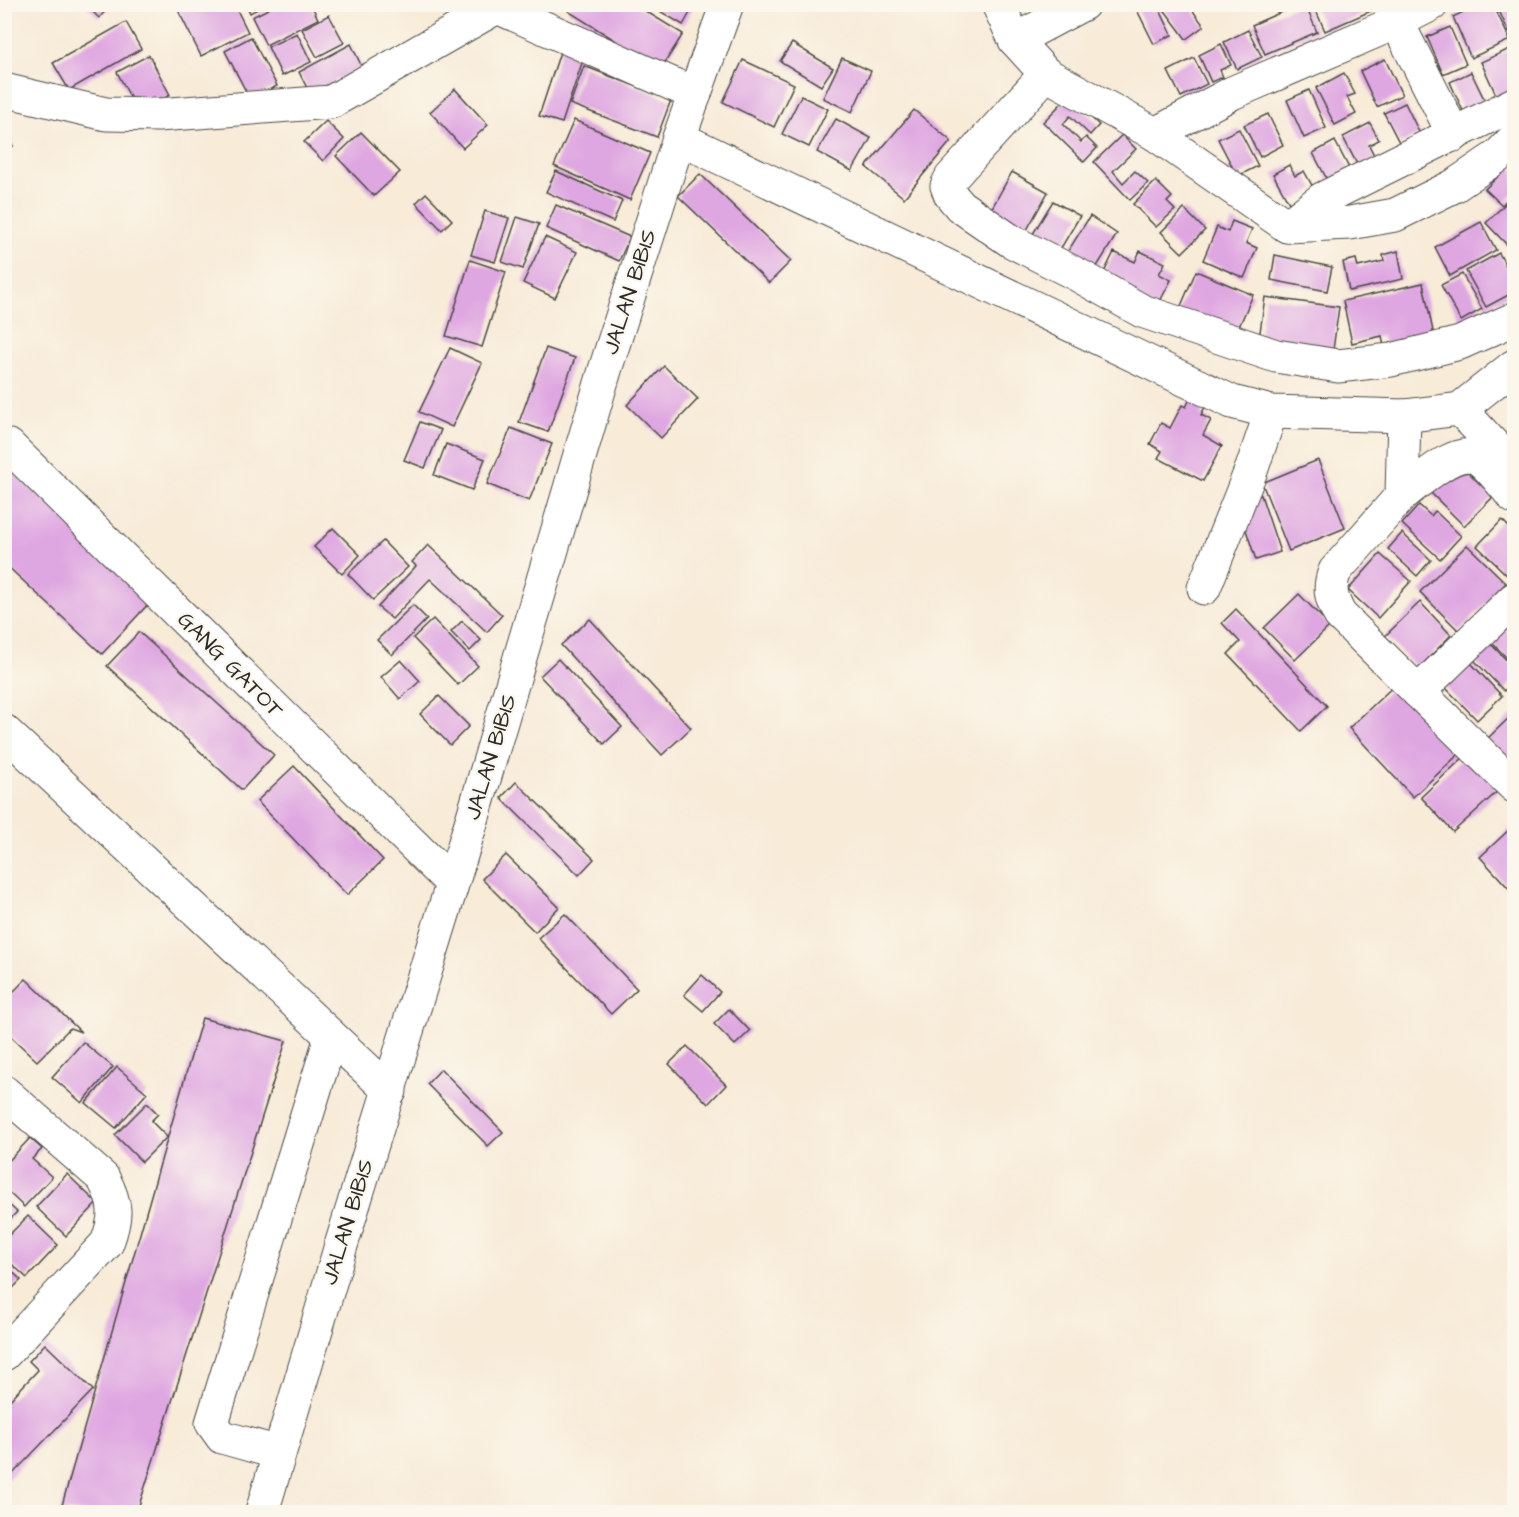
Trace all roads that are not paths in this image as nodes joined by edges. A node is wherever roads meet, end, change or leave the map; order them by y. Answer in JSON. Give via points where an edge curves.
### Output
{"nodes":[{"id":1,"x":727,"y":4,"type":"edge"},
{"id":2,"x":1083,"y":4,"type":"edge"},
{"id":3,"x":1432,"y":4,"type":"edge"},
{"id":4,"x":1011,"y":16,"type":"edge"},
{"id":5,"x":1397,"y":22,"type":"junction"},
{"id":6,"x":1047,"y":74,"type":"junction"},
{"id":7,"x":4,"y":90,"type":"edge"},
{"id":8,"x":695,"y":94,"type":"junction"},
{"id":9,"x":1515,"y":104,"type":"edge"},
{"id":10,"x":1155,"y":134,"type":"junction"},
{"id":11,"x":1454,"y":135,"type":"junction"},
{"id":12,"x":679,"y":138,"type":"junction"},
{"id":13,"x":1515,"y":139,"type":"edge"},
{"id":14,"x":1287,"y":226,"type":"junction"},
{"id":15,"x":1515,"y":319,"type":"edge"},
{"id":16,"x":1515,"y":366,"type":"edge"},
{"id":17,"x":1460,"y":409,"type":"junction"},
{"id":18,"x":1271,"y":412,"type":"junction"},
{"id":19,"x":1404,"y":416,"type":"junction"},
{"id":20,"x":9,"y":446,"type":"dead end"},
{"id":21,"x":1515,"y":467,"type":"edge"},
{"id":22,"x":1402,"y":495,"type":"junction"},
{"id":23,"x":1515,"y":497,"type":"edge"},
{"id":24,"x":1204,"y":588,"type":"dead end"},
{"id":25,"x":1515,"y":599,"type":"edge"},
{"id":26,"x":1418,"y":692,"type":"junction"},
{"id":27,"x":4,"y":731,"type":"edge"},
{"id":28,"x":1515,"y":786,"type":"edge"},
{"id":29,"x":452,"y":883,"type":"junction"},
{"id":30,"x":331,"y":1037,"type":"junction"},
{"id":31,"x":390,"y":1091,"type":"junction"},
{"id":32,"x":6,"y":1097,"type":"edge"},
{"id":33,"x":4,"y":1354,"type":"edge"},
{"id":34,"x":279,"y":1453,"type":"junction"},
{"id":35,"x":262,"y":1512,"type":"edge"}],
"edges":[{"from":1,"to":8,"type":"street","name":"JALAN BIBIS"},
{"from":2,"to":4,"type":"street"},
{"from":3,"to":5,"type":"street"},
{"from":4,"to":6,"type":"street"},
{"from":5,"to":10,"type":"street","via":[[1232,93]]},
{"from":5,"to":11,"type":"street"},
{"from":6,"to":10,"type":"street"},
{"from":6,"to":15,"type":"street","via":[[951,178],[947,186],[950,194],[960,206],[1011,241],[1143,311],[1276,357],[1338,366],[1391,360],[1460,343]]},
{"from":7,"to":8,"type":"street","via":[[106,114],[331,102],[497,7]]},
{"from":8,"to":12,"type":"street","name":"JALAN BIBIS"},
{"from":9,"to":11,"type":"street"},
{"from":10,"to":14,"type":"street"},
{"from":11,"to":14,"type":"street","via":[[1322,199]]},
{"from":12,"to":18,"type":"street","via":[[1232,402]]},
{"from":12,"to":29,"type":"street","name":"JALAN BIBIS","via":[[605,370]]},
{"from":13,"to":14,"type":"street","via":[[1498,156],[1454,186],[1395,215],[1350,223]]},
{"from":16,"to":17,"type":"street"},
{"from":17,"to":19,"type":"street"},
{"from":17,"to":21,"type":"street"},
{"from":18,"to":19,"type":"street"},
{"from":18,"to":24,"type":"street"},
{"from":19,"to":22,"type":"street"},
{"from":20,"to":29,"type":"street","name":"GANG GATOT"},
{"from":22,"to":23,"type":"street","via":[[1454,457],[1470,455],[1479,459]]},
{"from":22,"to":26,"type":"street","via":[[1335,571],[1330,582],[1333,603],[1340,615]]},
{"from":25,"to":26,"type":"street"},
{"from":26,"to":28,"type":"street"},
{"from":27,"to":30,"type":"street"},
{"from":29,"to":31,"type":"street","name":"JALAN BIBIS"},
{"from":30,"to":31,"type":"street"},
{"from":30,"to":34,"type":"street","via":[[212,1423],[222,1437]]},
{"from":31,"to":34,"type":"street","name":"JALAN BIBIS"},
{"from":32,"to":33,"type":"street","via":[[103,1178],[113,1197],[114,1214],[106,1243]]},
{"from":34,"to":35,"type":"street","name":"JALAN BIBIS"}]}
